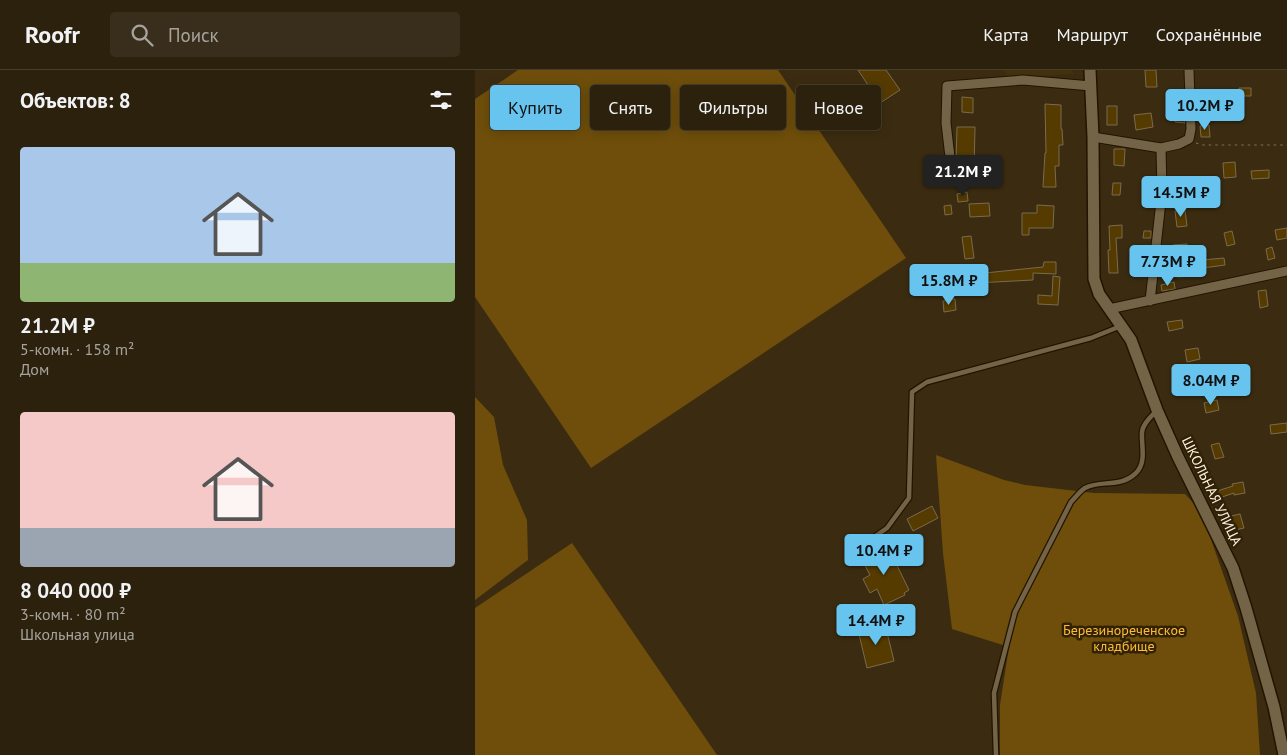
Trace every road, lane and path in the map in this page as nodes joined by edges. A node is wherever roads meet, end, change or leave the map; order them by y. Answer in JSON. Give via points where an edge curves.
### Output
{"nodes":[{"id":1,"x":1090,"y":70,"type":"edge"},
{"id":2,"x":1189,"y":70,"type":"edge"},
{"id":3,"x":1091,"y":86,"type":"junction"},
{"id":4,"x":1093,"y":137,"type":"junction"},
{"id":5,"x":1189,"y":139,"type":"junction"},
{"id":6,"x":1287,"y":145,"type":"edge"},
{"id":7,"x":1161,"y":148,"type":"junction"},
{"id":8,"x":949,"y":157,"type":"dead end"},
{"id":9,"x":1162,"y":192,"type":"junction"},
{"id":10,"x":1212,"y":197,"type":"dead end"},
{"id":11,"x":1287,"y":271,"type":"edge"},
{"id":12,"x":1150,"y":301,"type":"junction"},
{"id":13,"x":1109,"y":309,"type":"junction"},
{"id":14,"x":1121,"y":326,"type":"junction"},
{"id":15,"x":1157,"y":410,"type":"junction"},
{"id":16,"x":857,"y":548,"type":"dead end"},
{"id":17,"x":996,"y":755,"type":"edge"},
{"id":18,"x":1283,"y":755,"type":"edge"}],
"edges":[{"from":1,"to":3,"type":"street","name":"ШКОЛЬНАЯ УЛИЦА"},
{"from":2,"to":5,"type":"street"},
{"from":3,"to":4,"type":"street","name":"ШКОЛЬНАЯ УЛИЦА"},
{"from":3,"to":8,"type":"street","via":[[1023,80],[947,86]]},
{"from":4,"to":7,"type":"street"},
{"from":4,"to":13,"type":"street","name":"ШКОЛЬНАЯ УЛИЦА","via":[[1094,279]]},
{"from":5,"to":6,"type":"path","via":[[1203,145]]},
{"from":5,"to":7,"type":"street"},
{"from":7,"to":9,"type":"street"},
{"from":9,"to":10,"type":"street","via":[[1186,197]]},
{"from":9,"to":12,"type":"street"},
{"from":11,"to":12,"type":"street"},
{"from":12,"to":13,"type":"street"},
{"from":13,"to":14,"type":"street","name":"ШКОЛЬНАЯ УЛИЦА"},
{"from":14,"to":15,"type":"street","name":"ШКОЛЬНАЯ УЛИЦА","via":[[1131,340]]},
{"from":14,"to":16,"type":"lane","via":[[1091,338],[927,382],[912,392],[909,498],[887,528]]},
{"from":15,"to":17,"type":"lane","via":[[1145,423],[1142,432],[1144,452],[1138,471],[1126,481],[1084,488],[1071,502],[1015,612],[995,693]]},
{"from":15,"to":18,"type":"street","name":"ШКОЛЬНАЯ УЛИЦА","via":[[1233,568],[1274,707]]}]}
